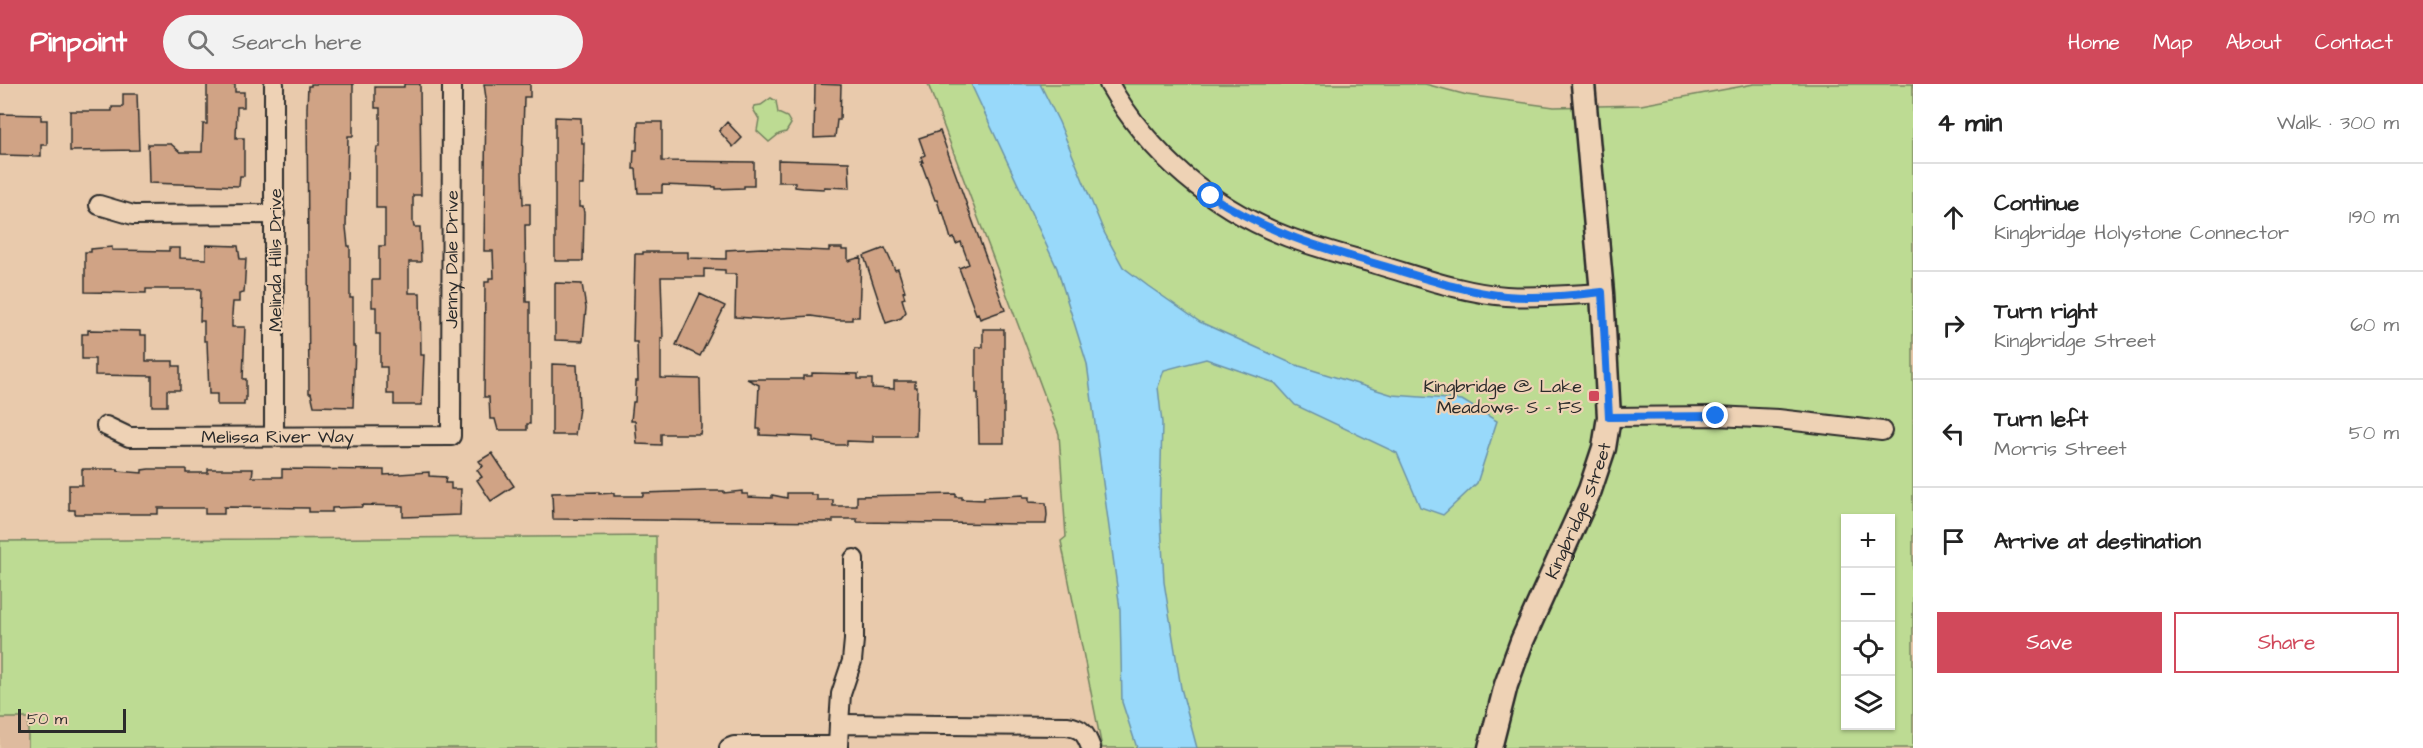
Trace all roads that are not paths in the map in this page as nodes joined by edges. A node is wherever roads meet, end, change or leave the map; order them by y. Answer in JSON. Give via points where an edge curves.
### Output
{"nodes":[{"id":1,"x":274,"y":84,"type":"edge"},
{"id":2,"x":452,"y":84,"type":"edge"},
{"id":3,"x":1109,"y":84,"type":"edge"},
{"id":4,"x":1583,"y":84,"type":"edge"},
{"id":5,"x":99,"y":205,"type":"dead end"},
{"id":6,"x":275,"y":214,"type":"junction"},
{"id":7,"x":1602,"y":292,"type":"junction"},
{"id":8,"x":1609,"y":417,"type":"junction"},
{"id":9,"x":106,"y":426,"type":"dead end"},
{"id":10,"x":1882,"y":431,"type":"dead end"},
{"id":11,"x":274,"y":436,"type":"junction"},
{"id":12,"x":451,"y":436,"type":"joint"},
{"id":13,"x":854,"y":559,"type":"dead end"},
{"id":14,"x":839,"y":723,"type":"junction"},
{"id":15,"x":838,"y":747,"type":"edge"},
{"id":16,"x":729,"y":748,"type":"edge"},
{"id":17,"x":1091,"y":748,"type":"edge"},
{"id":18,"x":1490,"y":748,"type":"edge"}],
"edges":[{"from":1,"to":6,"type":"street","name":"Melinda Hills Drive"},
{"from":2,"to":12,"type":"street","name":"Jenny Dale Drive"},
{"from":3,"to":7,"type":"street","via":[[1149,142],[1181,174],[1235,211],[1288,237],[1448,285],[1505,296]]},
{"from":4,"to":7,"type":"street","name":"Kingbridge Street"},
{"from":5,"to":6,"type":"street","via":[[133,215]]},
{"from":6,"to":11,"type":"street","name":"Melinda Hills Drive"},
{"from":7,"to":8,"type":"street","name":"Kingbridge Street"},
{"from":8,"to":10,"type":"street","via":[[1778,419]]},
{"from":8,"to":18,"type":"street","name":"Kingbridge Street","via":[[1590,490],[1522,641]]},
{"from":9,"to":11,"type":"street","name":"Melissa River Way","via":[[129,437]]},
{"from":11,"to":12,"type":"street","name":"Melissa River Way"},
{"from":13,"to":14,"type":"street","via":[[854,640],[841,694]]},
{"from":14,"to":15,"type":"street"},
{"from":14,"to":17,"type":"street","via":[[1067,726],[1086,735]]},
{"from":15,"to":16,"type":"street"}]}
